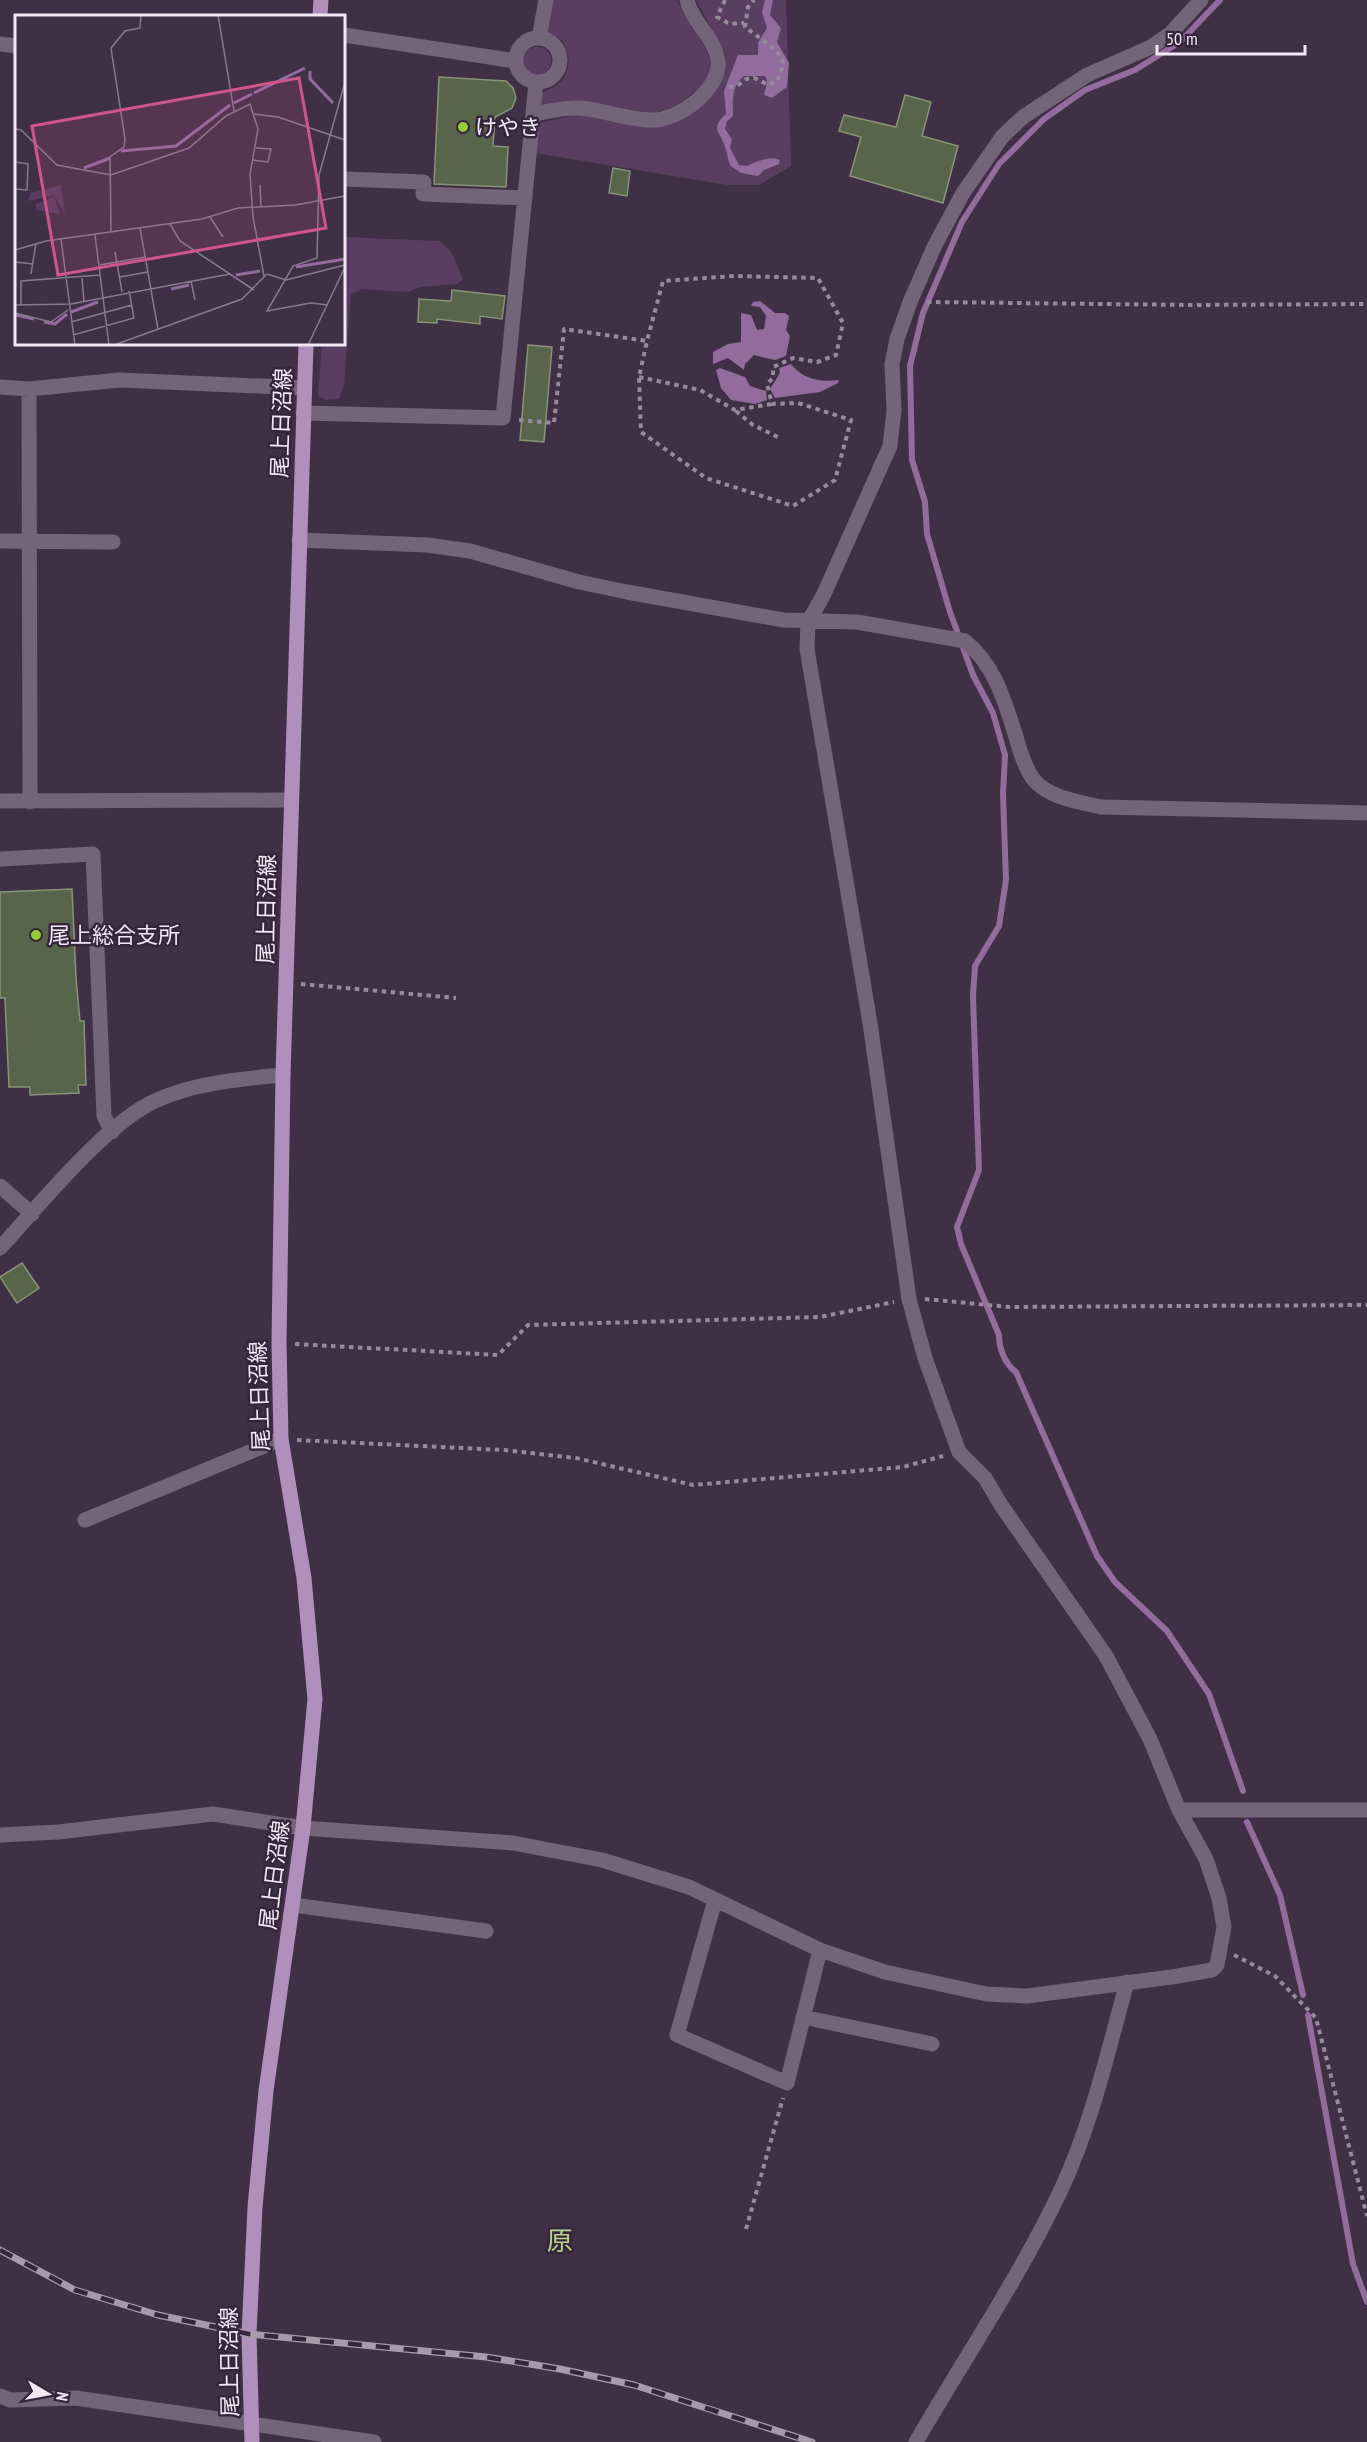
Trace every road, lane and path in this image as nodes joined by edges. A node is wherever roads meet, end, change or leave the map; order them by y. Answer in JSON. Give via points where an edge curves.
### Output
{"nodes":[{"id":1,"x":321,"y":0,"type":"edge"},
{"id":2,"x":546,"y":0,"type":"edge"},
{"id":3,"x":687,"y":0,"type":"edge"},
{"id":4,"x":725,"y":0,"type":"edge"},
{"id":5,"x":754,"y":0,"type":"edge"},
{"id":6,"x":1201,"y":0,"type":"edge"},
{"id":7,"x":320,"y":15,"type":"edge"},
{"id":8,"x":744,"y":23,"type":"junction"},
{"id":9,"x":345,"y":35,"type":"edge"},
{"id":10,"x":538,"y":39,"type":"junction"},
{"id":11,"x":0,"y":45,"type":"edge"},
{"id":12,"x":15,"y":46,"type":"edge"},
{"id":13,"x":516,"y":61,"type":"junction"},
{"id":14,"x":536,"y":82,"type":"junction"},
{"id":15,"x":714,"y":84,"type":"junction"},
{"id":16,"x":533,"y":114,"type":"junction"},
{"id":17,"x":345,"y":178,"type":"edge"},
{"id":18,"x":525,"y":198,"type":"junction"},
{"id":19,"x":910,"y":302,"type":"junction"},
{"id":20,"x":1367,"y":304,"type":"edge"},
{"id":21,"x":647,"y":341,"type":"junction"},
{"id":22,"x":306,"y":345,"type":"edge"},
{"id":23,"x":639,"y":377,"type":"junction"},
{"id":24,"x":0,"y":387,"type":"edge"},
{"id":25,"x":304,"y":388,"type":"junction"},
{"id":26,"x":28,"y":389,"type":"junction"},
{"id":27,"x":772,"y":404,"type":"junction"},
{"id":28,"x":735,"y":410,"type":"junction"},
{"id":29,"x":303,"y":413,"type":"junction"},
{"id":30,"x":503,"y":418,"type":"junction"},
{"id":31,"x":780,"y":438,"type":"dead end"},
{"id":32,"x":299,"y":540,"type":"junction"},
{"id":33,"x":0,"y":541,"type":"edge"},
{"id":34,"x":30,"y":541,"type":"junction"},
{"id":35,"x":113,"y":542,"type":"dead end"},
{"id":36,"x":808,"y":622,"type":"junction"},
{"id":37,"x":291,"y":800,"type":"junction"},
{"id":38,"x":0,"y":801,"type":"edge"},
{"id":39,"x":30,"y":802,"type":"junction"},
{"id":40,"x":1367,"y":813,"type":"edge"},
{"id":41,"x":0,"y":859,"type":"edge"},
{"id":42,"x":286,"y":982,"type":"junction"},
{"id":43,"x":456,"y":998,"type":"dead end"},
{"id":44,"x":283,"y":1074,"type":"junction"},
{"id":45,"x":112,"y":1132,"type":"junction"},
{"id":46,"x":0,"y":1186,"type":"edge"},
{"id":47,"x":32,"y":1214,"type":"junction"},
{"id":48,"x":0,"y":1248,"type":"edge"},
{"id":49,"x":909,"y":1299,"type":"junction"},
{"id":50,"x":1367,"y":1305,"type":"edge"},
{"id":51,"x":279,"y":1343,"type":"junction"},
{"id":52,"x":280,"y":1439,"type":"junction"},
{"id":53,"x":958,"y":1452,"type":"junction"},
{"id":54,"x":85,"y":1520,"type":"dead end"},
{"id":55,"x":1179,"y":1810,"type":"junction"},
{"id":56,"x":1367,"y":1810,"type":"edge"},
{"id":57,"x":303,"y":1828,"type":"junction"},
{"id":58,"x":0,"y":1835,"type":"edge"},
{"id":59,"x":715,"y":1900,"type":"junction"},
{"id":60,"x":293,"y":1905,"type":"junction"},
{"id":61,"x":486,"y":1931,"type":"dead end"},
{"id":62,"x":1220,"y":1947,"type":"junction"},
{"id":63,"x":820,"y":1950,"type":"junction"},
{"id":64,"x":1127,"y":1982,"type":"junction"},
{"id":65,"x":803,"y":2017,"type":"junction"},
{"id":66,"x":932,"y":2044,"type":"dead end"},
{"id":67,"x":786,"y":2083,"type":"junction"},
{"id":68,"x":1367,"y":2216,"type":"edge"},
{"id":69,"x":746,"y":2229,"type":"dead end"},
{"id":70,"x":0,"y":2396,"type":"edge"},
{"id":71,"x":252,"y":2422,"type":"junction"},
{"id":72,"x":252,"y":2442,"type":"edge"},
{"id":73,"x":374,"y":2442,"type":"edge"},
{"id":74,"x":916,"y":2442,"type":"edge"}],
"edges":[{"from":1,"to":7,"type":"main road"},
{"from":2,"to":10,"type":"street"},
{"from":3,"to":15,"type":"street","via":[[692,18],[715,49],[718,63]]},
{"from":4,"to":8,"type":"path","via":[[717,17],[730,24]]},
{"from":5,"to":8,"type":"path"},
{"from":6,"to":19,"type":"street","via":[[1170,34],[1053,95],[1002,137],[963,194]]},
{"from":8,"to":15,"type":"path","via":[[781,56],[784,64],[777,81],[769,85],[754,78],[737,86]]},
{"from":9,"to":13,"type":"street"},
{"from":10,"to":13,"type":"street","via":[[531,39],[520,48]]},
{"from":10,"to":14,"type":"street","via":[[551,43],[560,62],[548,80]]},
{"from":11,"to":12,"type":"street"},
{"from":13,"to":14,"type":"street","via":[[521,74]]},
{"from":14,"to":16,"type":"street"},
{"from":15,"to":16,"type":"street","via":[[694,102],[668,117],[654,120],[569,108]]},
{"from":16,"to":18,"type":"street"},
{"from":17,"to":18,"type":"street","via":[[424,182],[423,194]]},
{"from":18,"to":30,"type":"street"},
{"from":19,"to":20,"type":"path"},
{"from":19,"to":36,"type":"street","via":[[892,364],[894,410],[890,446]]},
{"from":21,"to":23,"type":"path"},
{"from":21,"to":27,"type":"path","via":[[663,281],[734,276],[818,278],[843,323],[836,355],[817,362],[793,358],[773,367],[773,378],[767,384]]},
{"from":21,"to":30,"type":"path","via":[[564,329],[554,423]]},
{"from":22,"to":25,"type":"main road","name":"尾上日沼線"},
{"from":23,"to":27,"type":"path","via":[[641,432],[706,478],[793,506],[835,480],[850,420],[798,403]]},
{"from":23,"to":28,"type":"path","via":[[700,390]]},
{"from":24,"to":26,"type":"street"},
{"from":25,"to":26,"type":"street","via":[[119,380]]},
{"from":25,"to":29,"type":"main road","name":"尾上日沼線"},
{"from":26,"to":34,"type":"street"},
{"from":27,"to":28,"type":"path"},
{"from":28,"to":31,"type":"path","via":[[753,425]]},
{"from":29,"to":30,"type":"street"},
{"from":29,"to":32,"type":"main road","name":"尾上日沼線"},
{"from":32,"to":36,"type":"street","via":[[427,545],[470,551],[579,582]]},
{"from":32,"to":37,"type":"main road","name":"尾上日沼線"},
{"from":33,"to":34,"type":"street"},
{"from":34,"to":35,"type":"street"},
{"from":34,"to":39,"type":"street"},
{"from":36,"to":40,"type":"street","via":[[857,622],[965,641],[978,651],[994,675],[1034,781],[1062,798],[1101,807]]},
{"from":36,"to":49,"type":"street","via":[[807,649],[870,1023]]},
{"from":37,"to":39,"type":"street"},
{"from":37,"to":42,"type":"main road","name":"尾上日沼線"},
{"from":38,"to":39,"type":"street"},
{"from":41,"to":45,"type":"street","via":[[93,854],[104,1116]]},
{"from":42,"to":43,"type":"path"},
{"from":42,"to":44,"type":"main road","name":"尾上日沼線"},
{"from":44,"to":45,"type":"street","via":[[227,1082],[157,1100]]},
{"from":44,"to":51,"type":"main road","name":"尾上日沼線"},
{"from":45,"to":47,"type":"street"},
{"from":46,"to":47,"type":"street"},
{"from":47,"to":48,"type":"street"},
{"from":49,"to":50,"type":"path","via":[[1009,1307]]},
{"from":49,"to":51,"type":"path","via":[[820,1317],[528,1325],[498,1355]]},
{"from":49,"to":53,"type":"street"},
{"from":51,"to":52,"type":"main road","name":"尾上日沼線"},
{"from":52,"to":53,"type":"path","via":[[503,1449],[576,1458],[693,1485],[903,1467]]},
{"from":52,"to":54,"type":"street"},
{"from":52,"to":57,"type":"main road","name":"尾上日沼線","via":[[304,1578],[315,1699]]},
{"from":53,"to":55,"type":"street","via":[[985,1478],[1106,1656],[1150,1739]]},
{"from":55,"to":56,"type":"street"},
{"from":55,"to":62,"type":"street","via":[[1206,1859],[1220,1898],[1224,1927]]},
{"from":57,"to":58,"type":"street","via":[[213,1814]]},
{"from":57,"to":59,"type":"street","via":[[513,1843],[602,1860],[689,1887]]},
{"from":57,"to":60,"type":"main road","name":"尾上日沼線"},
{"from":59,"to":63,"type":"street"},
{"from":59,"to":67,"type":"street","via":[[678,2035]]},
{"from":60,"to":61,"type":"street"},
{"from":60,"to":71,"type":"main road","name":"尾上日沼線","via":[[266,2091],[255,2207],[249,2334]]},
{"from":62,"to":64,"type":"street","via":[[1217,1965],[1212,1970]]},
{"from":62,"to":68,"type":"path","via":[[1275,1976],[1316,2018]]},
{"from":63,"to":64,"type":"street","via":[[885,1972],[986,1994],[1027,1996]]},
{"from":63,"to":65,"type":"street"},
{"from":64,"to":74,"type":"street","via":[[1084,2126],[1060,2190]]},
{"from":65,"to":66,"type":"street"},
{"from":65,"to":67,"type":"street"},
{"from":67,"to":69,"type":"path"},
{"from":70,"to":71,"type":"street","via":[[10,2400],[76,2398]]},
{"from":71,"to":72,"type":"main road","name":"尾上日沼線"},
{"from":71,"to":73,"type":"street"}]}
